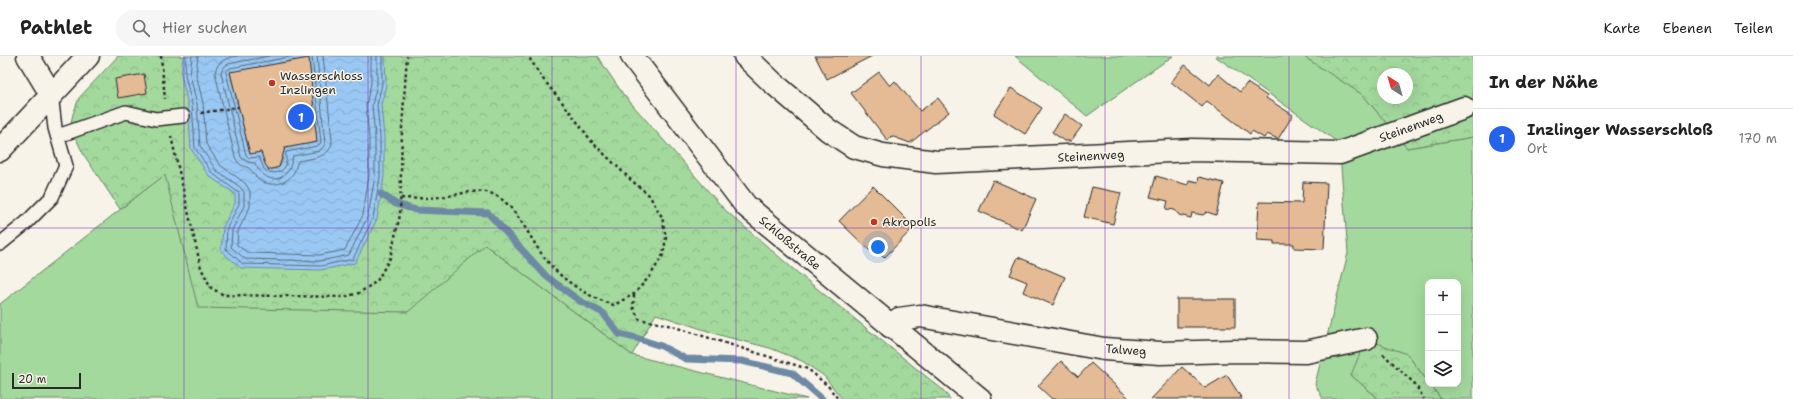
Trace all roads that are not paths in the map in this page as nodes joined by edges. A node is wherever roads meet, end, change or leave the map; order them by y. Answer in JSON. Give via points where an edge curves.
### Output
{"nodes":[{"id":1,"x":28,"y":56,"type":"edge"},
{"id":2,"x":88,"y":56,"type":"edge"},
{"id":3,"x":632,"y":56,"type":"edge"},
{"id":4,"x":745,"y":56,"type":"edge"},
{"id":5,"x":51,"y":94,"type":"junction"},
{"id":6,"x":1464,"y":108,"type":"dead end"},
{"id":7,"x":182,"y":116,"type":"road end"},
{"id":8,"x":58,"y":136,"type":"junction"},
{"id":9,"x":0,"y":150,"type":"edge"},
{"id":10,"x":0,"y":244,"type":"edge"},
{"id":11,"x":890,"y":326,"type":"junction"},
{"id":12,"x":1366,"y":339,"type":"road end"},
{"id":13,"x":980,"y":399,"type":"edge"}],
"edges":[{"from":1,"to":5,"type":"street"},
{"from":2,"to":5,"type":"street"},
{"from":3,"to":11,"type":"street","name":"Schloßstraße","via":[[746,206]]},
{"from":4,"to":6,"type":"street","name":"Steinenweg","via":[[828,130],[854,147],[884,155],[936,162],[1192,150],[1340,153]]},
{"from":5,"to":8,"type":"lane"},
{"from":5,"to":9,"type":"street"},
{"from":7,"to":8,"type":"lane","via":[[156,119],[126,112]]},
{"from":8,"to":10,"type":"lane","via":[[66,166],[52,197]]},
{"from":11,"to":12,"type":"street","name":"Talweg","via":[[899,319],[920,316],[1104,349],[1160,353],[1306,352]]},
{"from":11,"to":13,"type":"street","name":"Schloßstraße"}]}
